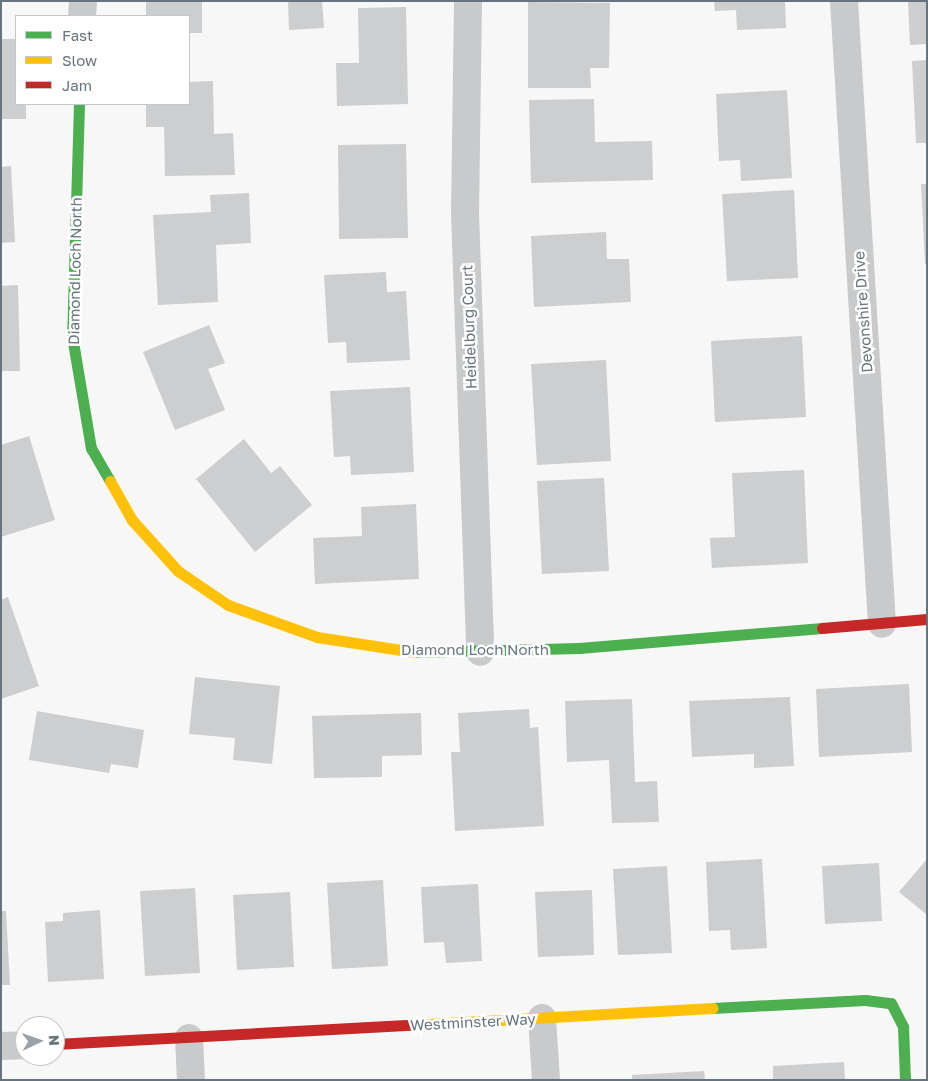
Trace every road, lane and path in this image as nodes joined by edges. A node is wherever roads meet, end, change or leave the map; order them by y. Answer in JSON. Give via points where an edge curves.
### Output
{"nodes":[{"id":1,"x":83,"y":1,"type":"edge"},
{"id":2,"x":468,"y":1,"type":"edge"},
{"id":3,"x":844,"y":1,"type":"edge"},
{"id":4,"x":82,"y":15,"type":"edge"},
{"id":5,"x":79,"y":105,"type":"edge"},
{"id":6,"x":927,"y":619,"type":"edge"},
{"id":7,"x":882,"y":624,"type":"junction"},
{"id":8,"x":480,"y":652,"type":"junction"},
{"id":9,"x":542,"y":1018,"type":"junction"},
{"id":10,"x":189,"y":1038,"type":"junction"},
{"id":11,"x":65,"y":1044,"type":"edge"},
{"id":12,"x":15,"y":1045,"type":"edge"},
{"id":13,"x":1,"y":1046,"type":"edge"},
{"id":14,"x":191,"y":1080,"type":"edge"},
{"id":15,"x":546,"y":1080,"type":"edge"},
{"id":16,"x":905,"y":1080,"type":"edge"}],
"edges":[{"from":1,"to":4,"type":"street"},
{"from":2,"to":8,"type":"street","name":"Heidelburg Court","via":[[465,213]]},
{"from":3,"to":7,"type":"street","name":"Devonshire Drive"},
{"from":5,"to":8,"type":"street","name":"Diamond Loch North","via":[[72,336],[91,448],[132,520],[178,571],[254,618],[317,637],[401,652]]},
{"from":6,"to":7,"type":"street","name":"Diamond Loch North"},
{"from":7,"to":8,"type":"street","name":"Diamond Loch North"},
{"from":9,"to":10,"type":"street","name":"Westminster Way"},
{"from":9,"to":15,"type":"street"},
{"from":9,"to":16,"type":"street","name":"Westminster Way","via":[[865,1000],[891,1003],[904,1027]]},
{"from":10,"to":11,"type":"street","name":"Westminster Way"},
{"from":10,"to":14,"type":"street"},
{"from":12,"to":13,"type":"street"}]}
